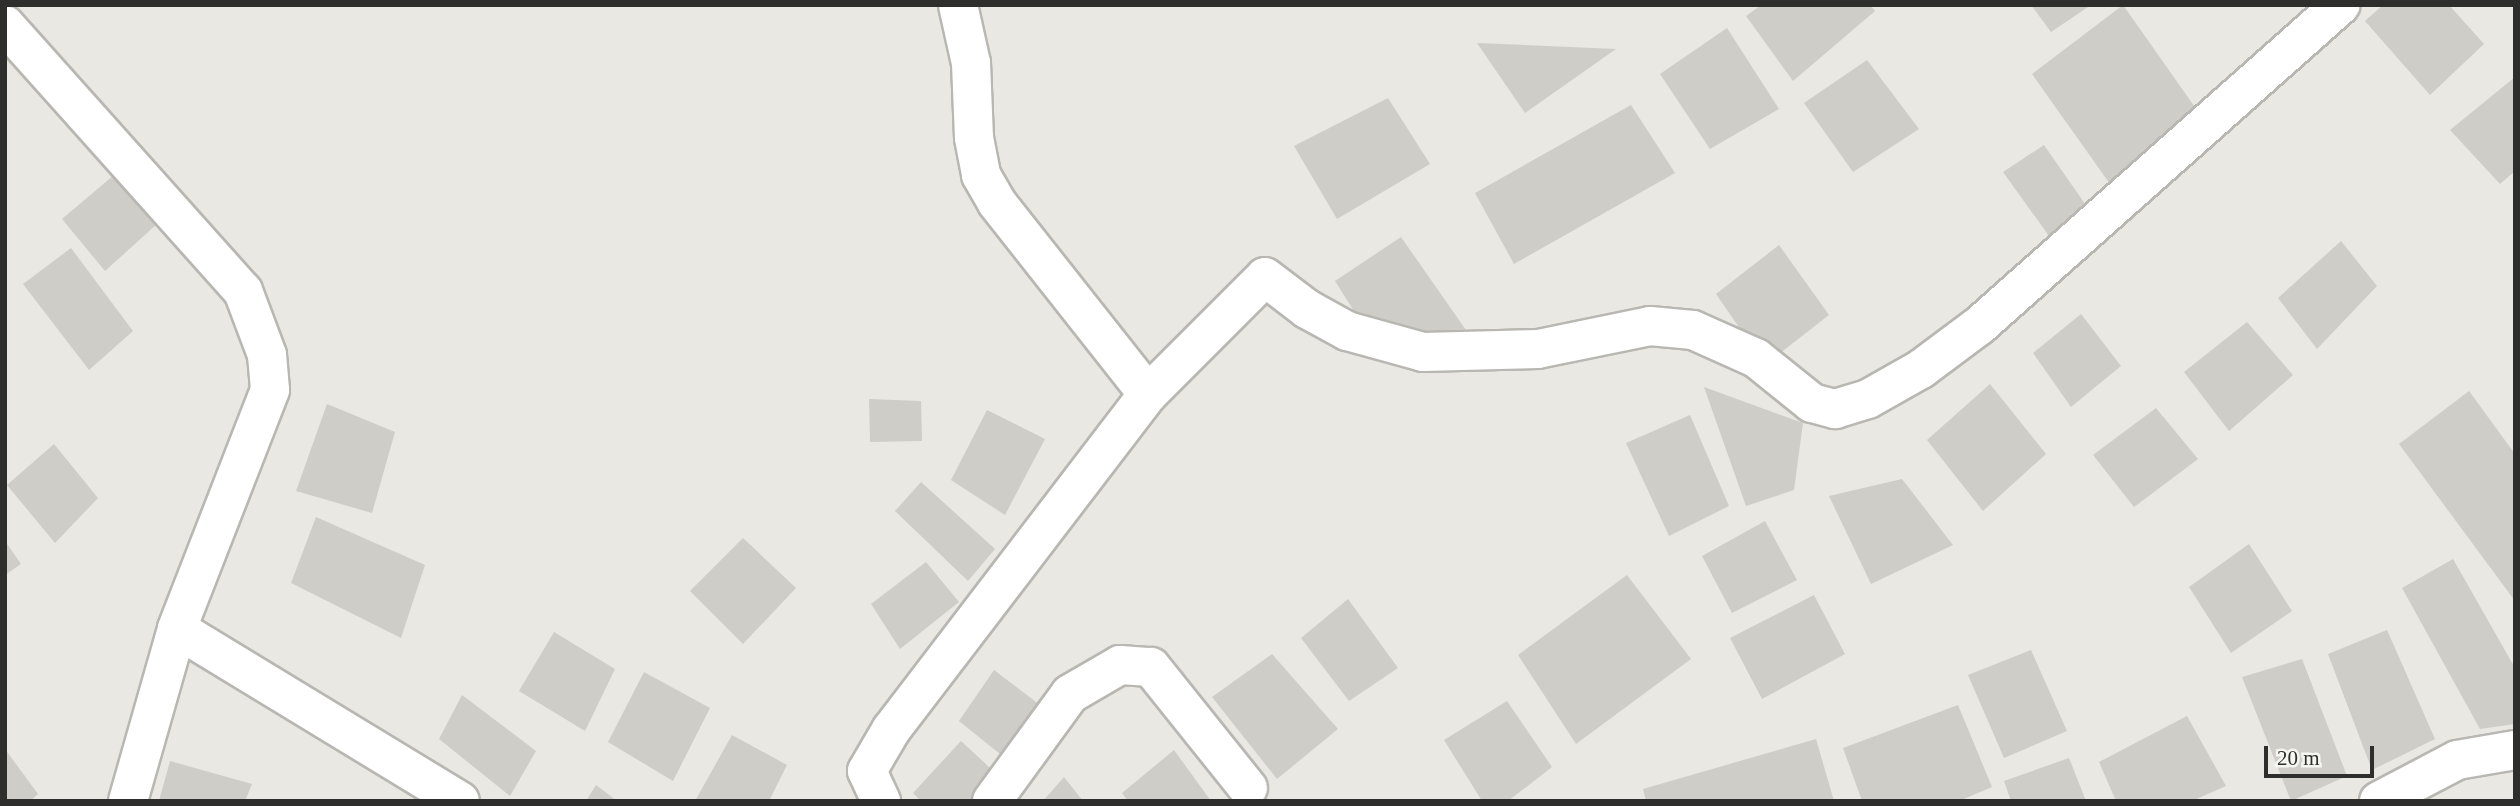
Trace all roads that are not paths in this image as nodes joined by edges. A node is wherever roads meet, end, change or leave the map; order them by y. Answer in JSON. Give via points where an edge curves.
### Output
{"nodes":[{"id":1,"x":958,"y":5,"type":"edge"},
{"id":2,"x":2342,"y":5,"type":"edge"},
{"id":3,"x":5,"y":25,"type":"edge"},
{"id":4,"x":1148,"y":394,"type":"junction"},
{"id":5,"x":177,"y":629,"type":"junction"},
{"id":6,"x":2515,"y":750,"type":"edge"},
{"id":7,"x":1248,"y":788,"type":"dead end"},
{"id":8,"x":128,"y":801,"type":"edge"},
{"id":9,"x":460,"y":801,"type":"edge"},
{"id":10,"x":881,"y":801,"type":"edge"},
{"id":11,"x":992,"y":801,"type":"edge"},
{"id":12,"x":2379,"y":801,"type":"edge"}],
"edges":[{"from":1,"to":4,"type":"street","via":[[971,62],[974,138],[981,176],[997,203]]},
{"from":2,"to":4,"type":"street","via":[[1979,325],[1921,369],[1868,400],[1835,409],[1812,403],[1756,359],[1693,330],[1666,326],[1612,331],[1538,349],[1423,352],[1347,331],[1307,309],[1265,276]]},
{"from":3,"to":5,"type":"street","via":[[243,291],[267,355],[270,390]]},
{"from":4,"to":10,"type":"street","via":[[891,730],[867,771]]},
{"from":5,"to":8,"type":"street"},
{"from":5,"to":9,"type":"street"},
{"from":6,"to":12,"type":"street","via":[[2457,760]]},
{"from":7,"to":11,"type":"street","via":[[1151,667],[1121,665],[1070,694]]}]}
